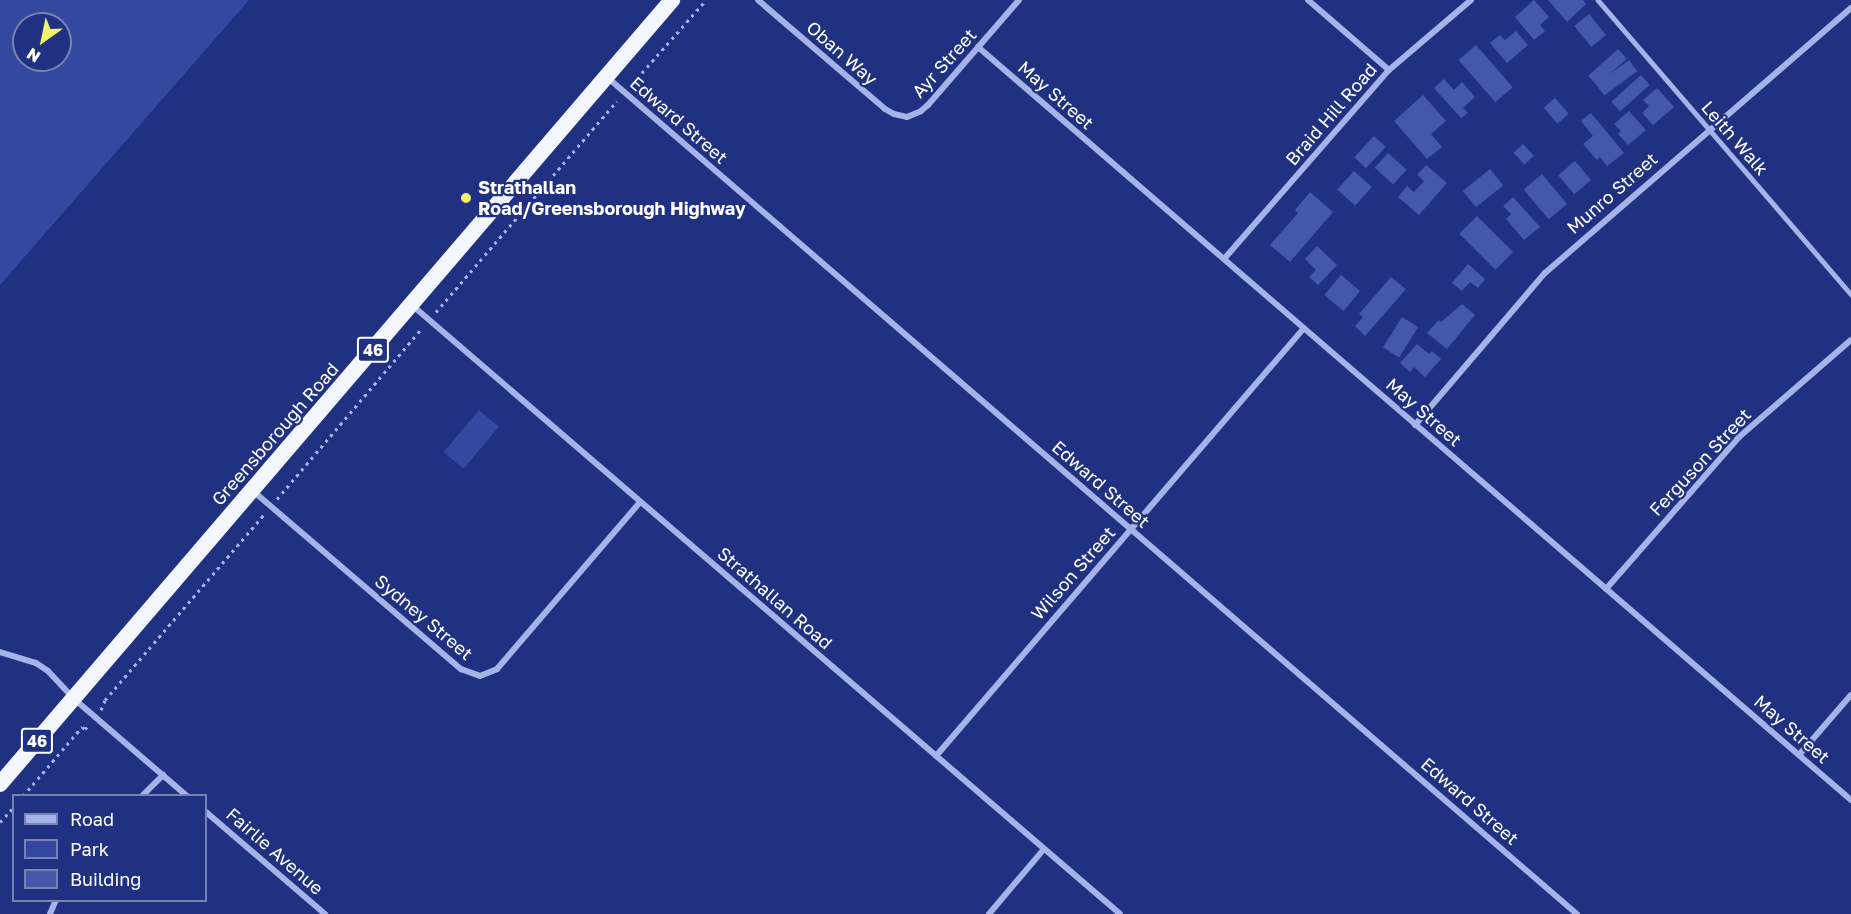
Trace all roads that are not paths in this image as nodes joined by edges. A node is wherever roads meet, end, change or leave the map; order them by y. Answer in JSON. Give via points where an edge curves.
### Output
{"nodes":[{"id":1,"x":672,"y":0,"type":"edge"},
{"id":2,"x":758,"y":0,"type":"edge"},
{"id":3,"x":1019,"y":0,"type":"edge"},
{"id":4,"x":1308,"y":0,"type":"edge"},
{"id":5,"x":1471,"y":0,"type":"edge"},
{"id":6,"x":1598,"y":0,"type":"edge"},
{"id":7,"x":1851,"y":8,"type":"edge"},
{"id":8,"x":978,"y":47,"type":"junction"},
{"id":9,"x":1389,"y":70,"type":"junction"},
{"id":10,"x":606,"y":76,"type":"junction"},
{"id":11,"x":912,"y":115,"type":"joint"},
{"id":12,"x":1709,"y":129,"type":"junction"},
{"id":13,"x":1224,"y":259,"type":"junction"},
{"id":14,"x":1851,"y":294,"type":"edge"},
{"id":15,"x":412,"y":305,"type":"junction"},
{"id":16,"x":1304,"y":328,"type":"junction"},
{"id":17,"x":1851,"y":340,"type":"edge"},
{"id":18,"x":1415,"y":424,"type":"junction"},
{"id":19,"x":253,"y":490,"type":"junction"},
{"id":20,"x":640,"y":502,"type":"junction"},
{"id":21,"x":1131,"y":529,"type":"junction"},
{"id":22,"x":1606,"y":589,"type":"junction"},
{"id":23,"x":0,"y":652,"type":"edge"},
{"id":24,"x":1851,"y":695,"type":"edge"},
{"id":25,"x":73,"y":698,"type":"junction"},
{"id":26,"x":1799,"y":755,"type":"junction"},
{"id":27,"x":936,"y":756,"type":"junction"},
{"id":28,"x":163,"y":775,"type":"junction"},
{"id":29,"x":0,"y":784,"type":"edge"},
{"id":30,"x":143,"y":794,"type":"edge"},
{"id":31,"x":186,"y":794,"type":"edge"},
{"id":32,"x":1851,"y":800,"type":"edge"},
{"id":33,"x":207,"y":813,"type":"edge"},
{"id":34,"x":1044,"y":849,"type":"junction"},
{"id":35,"x":325,"y":914,"type":"edge"},
{"id":36,"x":989,"y":914,"type":"edge"},
{"id":37,"x":1120,"y":914,"type":"edge"},
{"id":38,"x":1577,"y":914,"type":"edge"}],
"edges":[{"from":1,"to":10,"type":"highway","name":"Greensborough Road","number":"46"},
{"from":2,"to":11,"type":"street","name":"Oban Way","via":[[885,109],[900,116]]},
{"from":3,"to":8,"type":"street","name":"Ayr Street"},
{"from":4,"to":9,"type":"street"},
{"from":5,"to":9,"type":"street","name":"Braid Hill Road"},
{"from":6,"to":12,"type":"lane","name":"Leith Walk"},
{"from":7,"to":12,"type":"street","name":"Munro Street"},
{"from":8,"to":11,"type":"street","name":"Ayr Street","via":[[928,105]]},
{"from":8,"to":13,"type":"street","name":"May Street"},
{"from":9,"to":13,"type":"street","name":"Braid Hill Road"},
{"from":10,"to":15,"type":"highway","name":"Greensborough Road","number":"46"},
{"from":10,"to":21,"type":"street","name":"Edward Street"},
{"from":12,"to":14,"type":"lane","name":"Leith Walk"},
{"from":12,"to":18,"type":"street","name":"Munro Street","via":[[1545,273]]},
{"from":13,"to":16,"type":"street","name":"May Street"},
{"from":15,"to":19,"type":"highway","name":"Greensborough Road","number":"46"},
{"from":15,"to":20,"type":"street","name":"Strathallan Road"},
{"from":16,"to":18,"type":"street","name":"May Street"},
{"from":16,"to":21,"type":"street","name":"Wilson Street"},
{"from":17,"to":22,"type":"street","name":"Ferguson Street","via":[[1739,437]]},
{"from":18,"to":22,"type":"street","name":"May Street"},
{"from":19,"to":20,"type":"street","name":"Sydney Street","via":[[461,669],[480,676],[497,669]]},
{"from":19,"to":25,"type":"highway","name":"Greensborough Road","number":"46"},
{"from":20,"to":27,"type":"street","name":"Strathallan Road"},
{"from":21,"to":27,"type":"street","name":"Wilson Street"},
{"from":21,"to":38,"type":"street","name":"Edward Street"},
{"from":22,"to":26,"type":"street","name":"May Street"},
{"from":23,"to":25,"type":"street","via":[[36,663],[57,678]]},
{"from":24,"to":26,"type":"street"},
{"from":25,"to":28,"type":"street"},
{"from":25,"to":29,"type":"highway","name":"Greensborough Road","number":"46"},
{"from":26,"to":32,"type":"street","name":"May Street"},
{"from":27,"to":34,"type":"street","name":"Strathallan Road"},
{"from":28,"to":30,"type":"street"},
{"from":28,"to":31,"type":"street"},
{"from":33,"to":35,"type":"street","name":"Fairlie Avenue"},
{"from":34,"to":36,"type":"street"},
{"from":34,"to":37,"type":"street","name":"Strathallan Road"}]}
